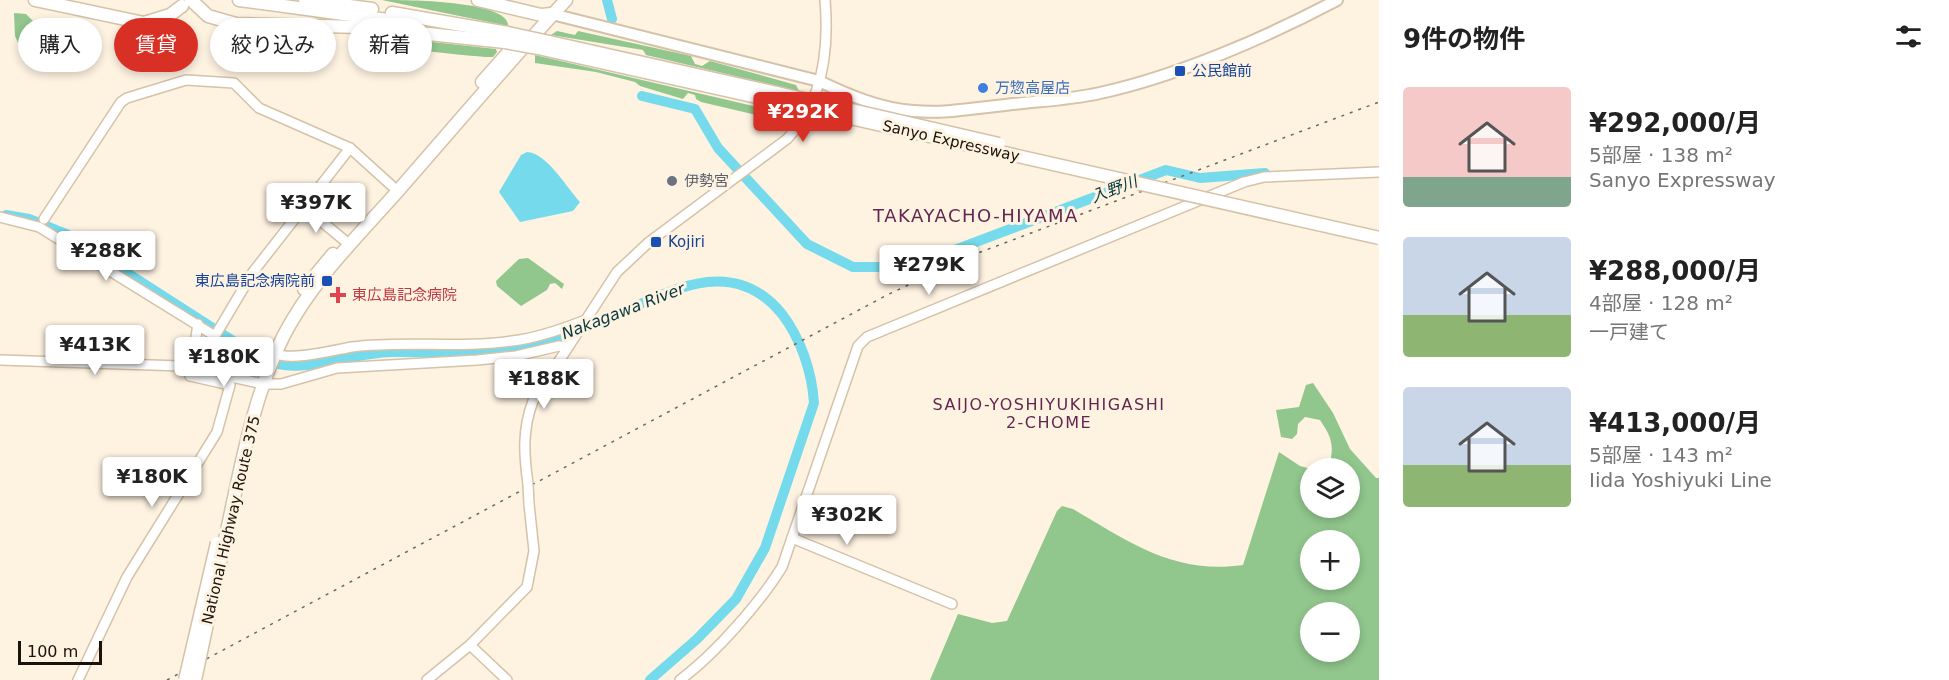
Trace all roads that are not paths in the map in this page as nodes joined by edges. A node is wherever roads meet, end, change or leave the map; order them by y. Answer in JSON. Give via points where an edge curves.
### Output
{"nodes":[{"id":1,"x":35,"y":0,"type":"edge"},
{"id":2,"x":239,"y":0,"type":"edge"},
{"id":3,"x":305,"y":0,"type":"edge"},
{"id":4,"x":338,"y":0,"type":"edge"},
{"id":5,"x":478,"y":0,"type":"edge"},
{"id":6,"x":506,"y":0,"type":"edge"},
{"id":7,"x":566,"y":0,"type":"edge"},
{"id":8,"x":825,"y":0,"type":"edge"},
{"id":9,"x":1337,"y":0,"type":"edge"},
{"id":10,"x":187,"y":3,"type":"edge"},
{"id":11,"x":549,"y":9,"type":"edge"},
{"id":12,"x":378,"y":10,"type":"junction"},
{"id":13,"x":506,"y":38,"type":"junction"},
{"id":14,"x":819,"y":81,"type":"junction"},
{"id":15,"x":803,"y":103,"type":"junction"},
{"id":16,"x":350,"y":148,"type":"junction"},
{"id":17,"x":1379,"y":172,"type":"edge"},
{"id":18,"x":392,"y":186,"type":"junction"},
{"id":19,"x":304,"y":207,"type":"junction"},
{"id":20,"x":0,"y":218,"type":"edge"},
{"id":21,"x":44,"y":219,"type":"dead end"},
{"id":22,"x":1379,"y":229,"type":"edge"},
{"id":23,"x":1379,"y":238,"type":"edge"},
{"id":24,"x":344,"y":240,"type":"junction"},
{"id":25,"x":583,"y":321,"type":"junction"},
{"id":26,"x":198,"y":324,"type":"junction"},
{"id":27,"x":570,"y":344,"type":"junction"},
{"id":28,"x":273,"y":353,"type":"junction"},
{"id":29,"x":0,"y":360,"type":"edge"},
{"id":30,"x":191,"y":368,"type":"junction"},
{"id":31,"x":260,"y":383,"type":"junction"},
{"id":32,"x":792,"y":538,"type":"junction"},
{"id":33,"x":220,"y":544,"type":"junction"},
{"id":34,"x":952,"y":604,"type":"dead end"},
{"id":35,"x":470,"y":645,"type":"junction"},
{"id":36,"x":78,"y":680,"type":"edge"},
{"id":37,"x":185,"y":680,"type":"edge"},
{"id":38,"x":195,"y":680,"type":"edge"},
{"id":39,"x":428,"y":680,"type":"edge"},
{"id":40,"x":507,"y":680,"type":"edge"},
{"id":41,"x":680,"y":680,"type":"edge"}],
"edges":[{"from":1,"to":10,"type":"highway","via":[[144,23],[170,15]]},
{"from":2,"to":13,"type":"highway","name":"Sanyo Expressway"},
{"from":3,"to":12,"type":"highway","name":"Sanyo Expressway"},
{"from":4,"to":12,"type":"highway"},
{"from":5,"to":11,"type":"highway"},
{"from":6,"to":11,"type":"highway"},
{"from":7,"to":11,"type":"highway","name":"National Highway Route 375"},
{"from":8,"to":14,"type":"street","via":[[827,44]]},
{"from":9,"to":14,"type":"main road","via":[[1223,52],[1160,75],[1083,96],[914,111],[850,96]]},
{"from":10,"to":13,"type":"highway","via":[[222,21]]},
{"from":11,"to":14,"type":"main road"},
{"from":11,"to":18,"type":"highway","name":"National Highway Route 375"},
{"from":11,"to":28,"type":"highway","name":"National Highway Route 375","via":[[312,291]]},
{"from":12,"to":13,"type":"highway","name":"Sanyo Expressway"},
{"from":13,"to":15,"type":"highway","name":"Sanyo Expressway","bridge":true},
{"from":14,"to":25,"type":"street","via":[[804,121],[787,139],[631,257]]},
{"from":15,"to":22,"type":"highway","name":"Sanyo Expressway","bridge":true},
{"from":15,"to":23,"type":"highway","name":"Sanyo Expressway","bridge":true},
{"from":16,"to":18,"type":"street"},
{"from":16,"to":19,"type":"street"},
{"from":16,"to":21,"type":"street","via":[[259,108],[234,83],[178,81],[127,98],[116,107]]},
{"from":17,"to":32,"type":"street","via":[[1264,177],[1244,182],[867,337],[858,346]]},
{"from":18,"to":24,"type":"highway","name":"National Highway Route 375"},
{"from":19,"to":24,"type":"street"},
{"from":19,"to":26,"type":"street","via":[[253,272],[219,329]]},
{"from":20,"to":26,"type":"street","via":[[39,227]]},
{"from":24,"to":28,"type":"highway","name":"National Highway Route 375","via":[[305,287]]},
{"from":25,"to":27,"type":"street"},
{"from":25,"to":28,"type":"street","via":[[554,332],[495,343],[392,344],[301,355]]},
{"from":26,"to":30,"type":"street"},
{"from":27,"to":31,"type":"street","via":[[497,358],[337,368],[288,384]]},
{"from":27,"to":35,"type":"street","bridge":true,"via":[[526,420],[524,448],[534,551],[527,587]]},
{"from":28,"to":31,"type":"highway","name":"National Highway Route 375"},
{"from":29,"to":30,"type":"street"},
{"from":30,"to":31,"type":"street"},
{"from":30,"to":36,"type":"street","via":[[190,376],[230,385],[224,414],[217,432],[127,577]]},
{"from":31,"to":33,"type":"highway","name":"National Highway Route 375"},
{"from":32,"to":34,"type":"street"},
{"from":32,"to":41,"type":"street","via":[[771,584],[703,662]]},
{"from":33,"to":37,"type":"highway","name":"National Highway Route 375","bridge":true},
{"from":33,"to":38,"type":"highway","name":"National Highway Route 375","bridge":true},
{"from":35,"to":39,"type":"street"},
{"from":35,"to":40,"type":"street"}]}
